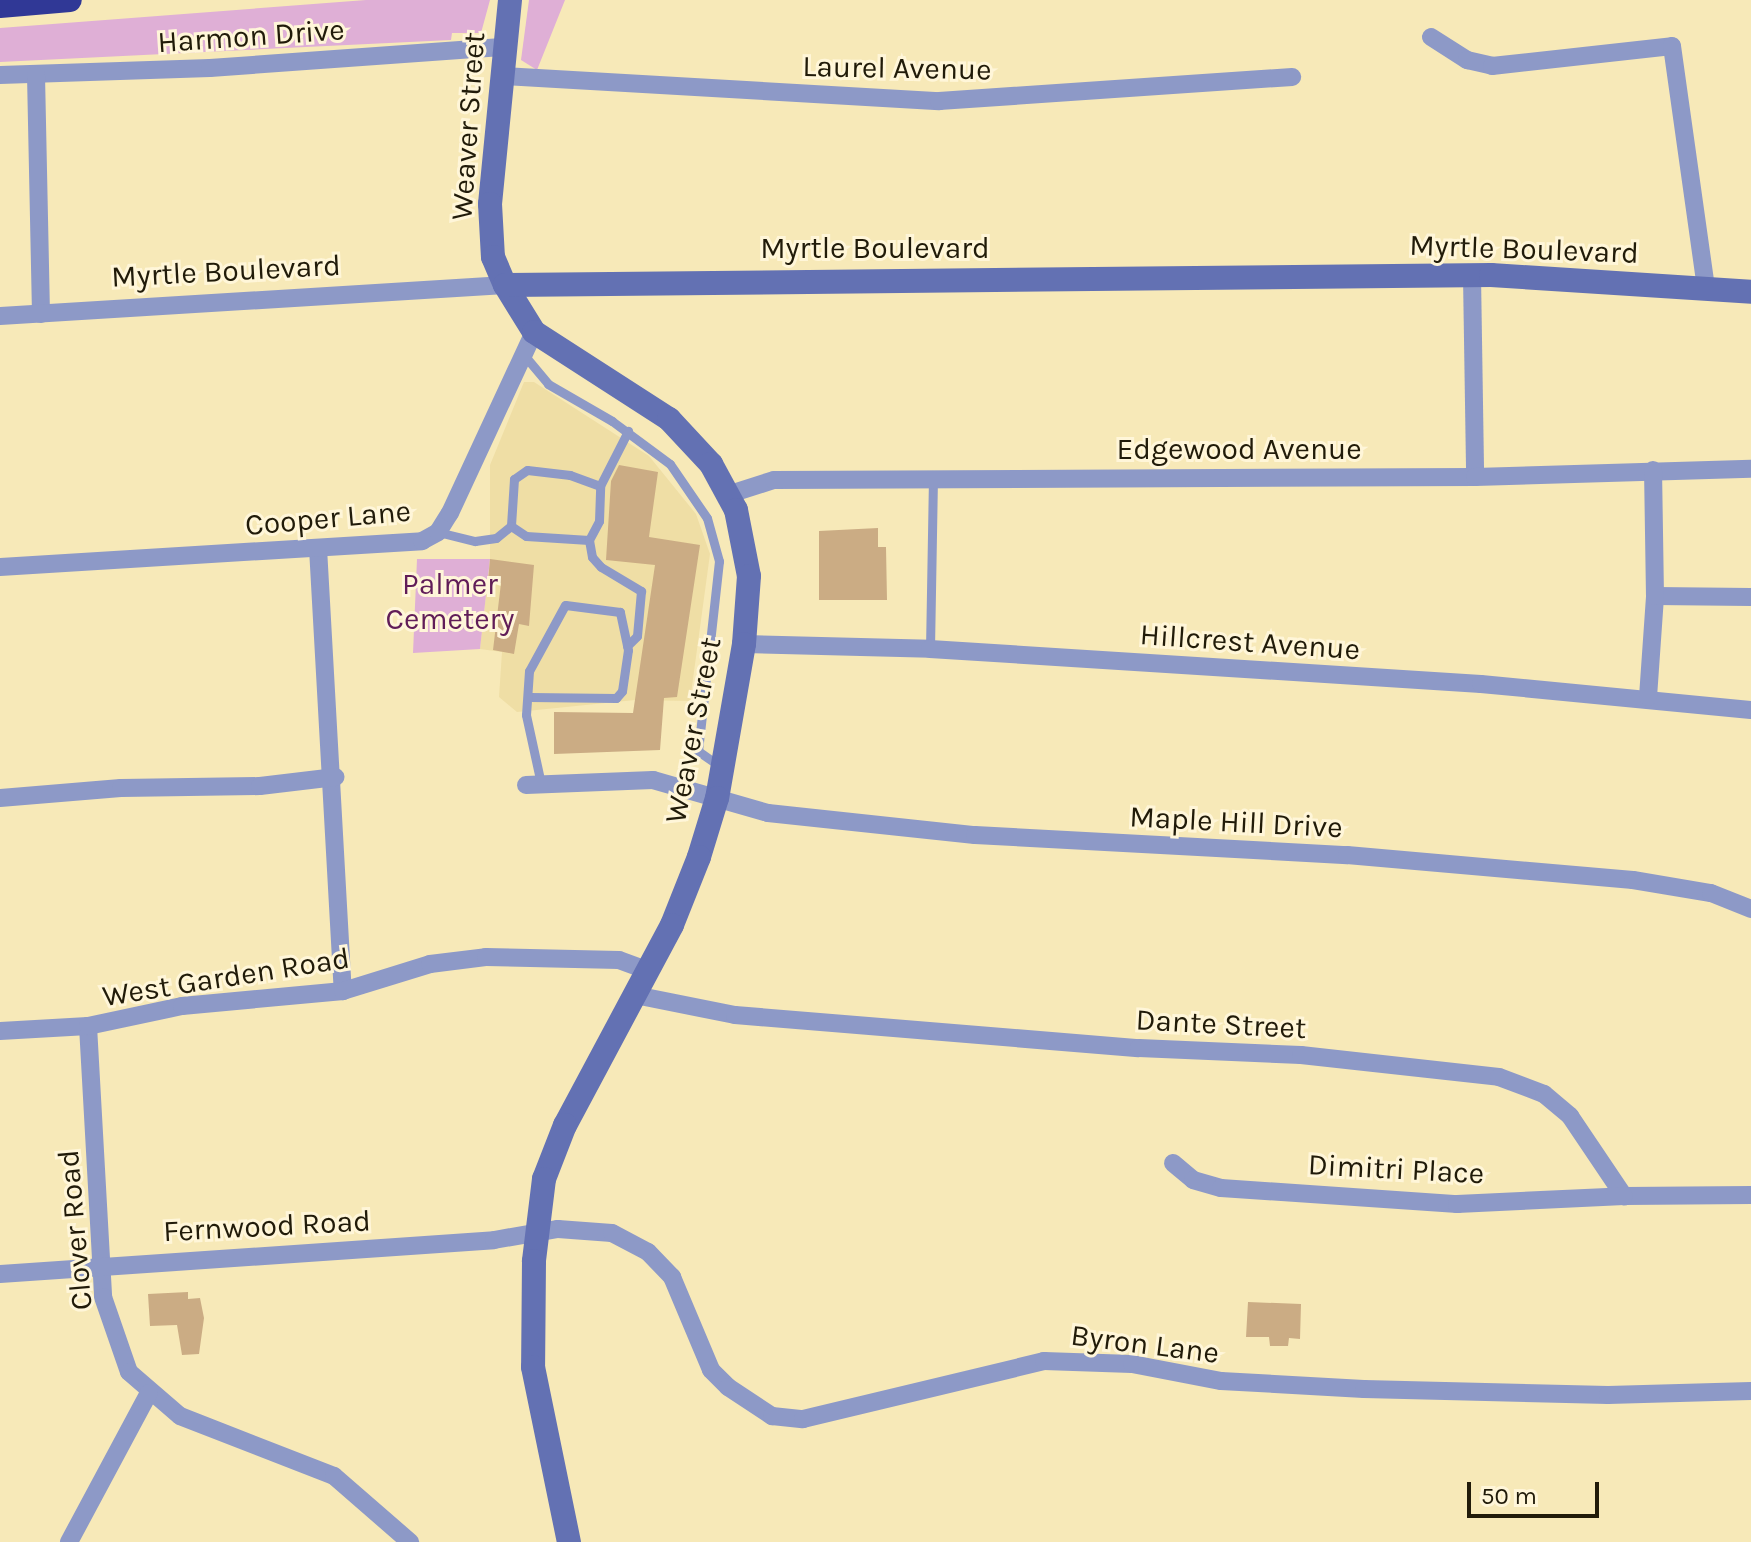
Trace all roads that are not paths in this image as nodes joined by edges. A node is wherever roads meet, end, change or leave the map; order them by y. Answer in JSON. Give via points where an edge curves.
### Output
{"nodes":[{"id":1,"x":70,"y":0,"type":"edge"},
{"id":2,"x":510,"y":2,"type":"edge"},
{"id":3,"x":0,"y":6,"type":"edge"},
{"id":4,"x":1431,"y":37,"type":"dead end"},
{"id":5,"x":505,"y":47,"type":"junction"},
{"id":6,"x":0,"y":75,"type":"edge"},
{"id":7,"x":36,"y":75,"type":"junction"},
{"id":8,"x":502,"y":76,"type":"junction"},
{"id":9,"x":1292,"y":77,"type":"dead end"},
{"id":10,"x":1472,"y":276,"type":"junction"},
{"id":11,"x":505,"y":285,"type":"junction"},
{"id":12,"x":1706,"y":288,"type":"junction"},
{"id":13,"x":1751,"y":292,"type":"edge"},
{"id":14,"x":41,"y":314,"type":"junction"},
{"id":15,"x":0,"y":316,"type":"edge"},
{"id":16,"x":534,"y":332,"type":"junction"},
{"id":17,"x":524,"y":354,"type":"junction"},
{"id":18,"x":628,"y":431,"type":"junction"},
{"id":19,"x":1751,"y":469,"type":"edge"},
{"id":20,"x":1653,"y":470,"type":"junction"},
{"id":21,"x":1475,"y":477,"type":"junction"},
{"id":22,"x":933,"y":478,"type":"junction"},
{"id":23,"x":600,"y":486,"type":"junction"},
{"id":24,"x":730,"y":494,"type":"junction"},
{"id":25,"x":511,"y":526,"type":"junction"},
{"id":26,"x":438,"y":532,"type":"junction"},
{"id":27,"x":589,"y":540,"type":"junction"},
{"id":28,"x":318,"y":548,"type":"junction"},
{"id":29,"x":0,"y":567,"type":"edge"},
{"id":30,"x":1655,"y":596,"type":"junction"},
{"id":31,"x":1751,"y":597,"type":"edge"},
{"id":32,"x":744,"y":644,"type":"junction"},
{"id":33,"x":627,"y":646,"type":"junction"},
{"id":34,"x":930,"y":649,"type":"junction"},
{"id":35,"x":530,"y":697,"type":"junction"},
{"id":36,"x":1648,"y":697,"type":"junction"},
{"id":37,"x":1751,"y":710,"type":"edge"},
{"id":38,"x":722,"y":768,"type":"junction"},
{"id":39,"x":335,"y":777,"type":"junction"},
{"id":40,"x":534,"y":785,"type":"joint"},
{"id":41,"x":0,"y":798,"type":"edge"},
{"id":42,"x":717,"y":798,"type":"junction"},
{"id":43,"x":1751,"y":909,"type":"edge"},
{"id":44,"x":646,"y":970,"type":"junction"},
{"id":45,"x":343,"y":991,"type":"junction"},
{"id":46,"x":635,"y":995,"type":"junction"},
{"id":47,"x":88,"y":1026,"type":"junction"},
{"id":48,"x":0,"y":1031,"type":"edge"},
{"id":49,"x":1173,"y":1163,"type":"dead end"},
{"id":50,"x":1751,"y":1195,"type":"edge"},
{"id":51,"x":1624,"y":1196,"type":"junction"},
{"id":52,"x":537,"y":1232,"type":"junction"},
{"id":53,"x":100,"y":1264,"type":"junction"},
{"id":54,"x":0,"y":1274,"type":"edge"},
{"id":55,"x":1751,"y":1391,"type":"edge"},
{"id":56,"x":149,"y":1393,"type":"junction"},
{"id":57,"x":69,"y":1542,"type":"edge"},
{"id":58,"x":410,"y":1542,"type":"edge"},
{"id":59,"x":569,"y":1542,"type":"edge"}],
"edges":[{"from":1,"to":3,"type":"highway"},
{"from":2,"to":5,"type":"main road","name":"Weaver Street"},
{"from":4,"to":12,"type":"street","via":[[1467,60],[1492,66],[1672,46]]},
{"from":5,"to":7,"type":"street","name":"Harmon Drive"},
{"from":5,"to":8,"type":"main road","name":"Weaver Street"},
{"from":6,"to":7,"type":"street","name":"Harmon Drive"},
{"from":7,"to":14,"type":"street"},
{"from":8,"to":9,"type":"street","name":"Laurel Avenue","via":[[939,101]]},
{"from":8,"to":11,"type":"main road","name":"Weaver Street","via":[[490,204],[493,257]]},
{"from":10,"to":11,"type":"main road","name":"Myrtle Boulevard"},
{"from":10,"to":12,"type":"main road","name":"Myrtle Boulevard"},
{"from":10,"to":21,"type":"street"},
{"from":11,"to":14,"type":"street","name":"Myrtle Boulevard"},
{"from":11,"to":16,"type":"main road","name":"Weaver Street"},
{"from":12,"to":13,"type":"main road","name":"Myrtle Boulevard"},
{"from":14,"to":15,"type":"street","name":"Myrtle Boulevard"},
{"from":16,"to":17,"type":"street","name":"Cooper Lane"},
{"from":16,"to":24,"type":"main road","name":"Weaver Street","via":[[669,419]]},
{"from":17,"to":18,"type":"lane","via":[[548,384]]},
{"from":17,"to":26,"type":"street","name":"Cooper Lane"},
{"from":18,"to":23,"type":"lane"},
{"from":18,"to":38,"type":"lane","via":[[689,485],[714,537],[719,561],[698,751]]},
{"from":19,"to":20,"type":"street","name":"Edgewood Avenue"},
{"from":20,"to":21,"type":"street","name":"Edgewood Avenue"},
{"from":20,"to":30,"type":"street"},
{"from":21,"to":22,"type":"street","name":"Edgewood Avenue"},
{"from":22,"to":24,"type":"street","name":"Edgewood Avenue","via":[[774,480]]},
{"from":22,"to":34,"type":"lane"},
{"from":23,"to":25,"type":"lane","via":[[570,475],[527,470],[514,479]]},
{"from":23,"to":27,"type":"lane","via":[[599,521]]},
{"from":24,"to":32,"type":"main road","name":"Weaver Street","via":[[749,576]]},
{"from":25,"to":26,"type":"lane","via":[[496,538],[475,541]]},
{"from":25,"to":27,"type":"lane","via":[[526,536]]},
{"from":26,"to":28,"type":"street","name":"Cooper Lane","via":[[422,541]]},
{"from":27,"to":33,"type":"lane","via":[[592,557],[601,567],[641,591],[637,636]]},
{"from":28,"to":29,"type":"street","name":"Cooper Lane"},
{"from":28,"to":39,"type":"street"},
{"from":30,"to":31,"type":"street"},
{"from":30,"to":36,"type":"street"},
{"from":32,"to":34,"type":"street","name":"Hillcrest Avenue"},
{"from":32,"to":38,"type":"main road","name":"Weaver Street"},
{"from":33,"to":35,"type":"lane","via":[[622,691],[616,698]]},
{"from":33,"to":35,"type":"lane","via":[[620,612],[571,602],[529,671]]},
{"from":34,"to":36,"type":"street","name":"Hillcrest Avenue"},
{"from":35,"to":40,"type":"lane","via":[[526,715]]},
{"from":36,"to":37,"type":"street","name":"Hillcrest Avenue"},
{"from":38,"to":42,"type":"main road","name":"Weaver Street"},
{"from":39,"to":41,"type":"street","via":[[260,786],[121,788]]},
{"from":39,"to":45,"type":"street"},
{"from":40,"to":42,"type":"street","name":"Maple Hill Drive","via":[[653,780]]},
{"from":42,"to":43,"type":"street","name":"Maple Hill Drive","via":[[768,813],[975,835],[1347,855],[1633,880],[1711,893]]},
{"from":42,"to":44,"type":"main road","name":"Weaver Street","via":[[672,925]]},
{"from":44,"to":45,"type":"street","name":"West Garden Road","via":[[619,960],[486,957],[430,964]]},
{"from":44,"to":46,"type":"main road","name":"Weaver Street"},
{"from":45,"to":47,"type":"street","name":"West Garden Road","via":[[182,1006]]},
{"from":46,"to":51,"type":"street","name":"Dante Street","via":[[735,1015],[1139,1048],[1301,1055],[1499,1077],[1544,1094],[1570,1116]]},
{"from":46,"to":52,"type":"main road","name":"Weaver Street","via":[[565,1125],[544,1179]]},
{"from":47,"to":48,"type":"street","name":"West Garden Road"},
{"from":47,"to":53,"type":"street","name":"Clover Road"},
{"from":49,"to":51,"type":"street","name":"Dimitri Place","via":[[1193,1180],[1221,1188],[1457,1204]]},
{"from":50,"to":51,"type":"street"},
{"from":52,"to":53,"type":"street","name":"Fernwood Road","via":[[467,1242]]},
{"from":52,"to":55,"type":"street","name":"Byron Lane","via":[[612,1233],[648,1252],[672,1277],[711,1370],[748,1403],[772,1416],[803,1419],[861,1409],[1044,1361],[1132,1364],[1221,1381],[1364,1389],[1608,1395]]},
{"from":52,"to":59,"type":"main road","name":"Weaver Street","via":[[533,1367]]},
{"from":53,"to":54,"type":"street","name":"Fernwood Road"},
{"from":53,"to":56,"type":"street","name":"Clover Road","via":[[103,1297],[118,1344],[129,1372]]},
{"from":56,"to":57,"type":"street"},
{"from":56,"to":58,"type":"street","name":"Clover Road","via":[[180,1416],[334,1476]]}]}
